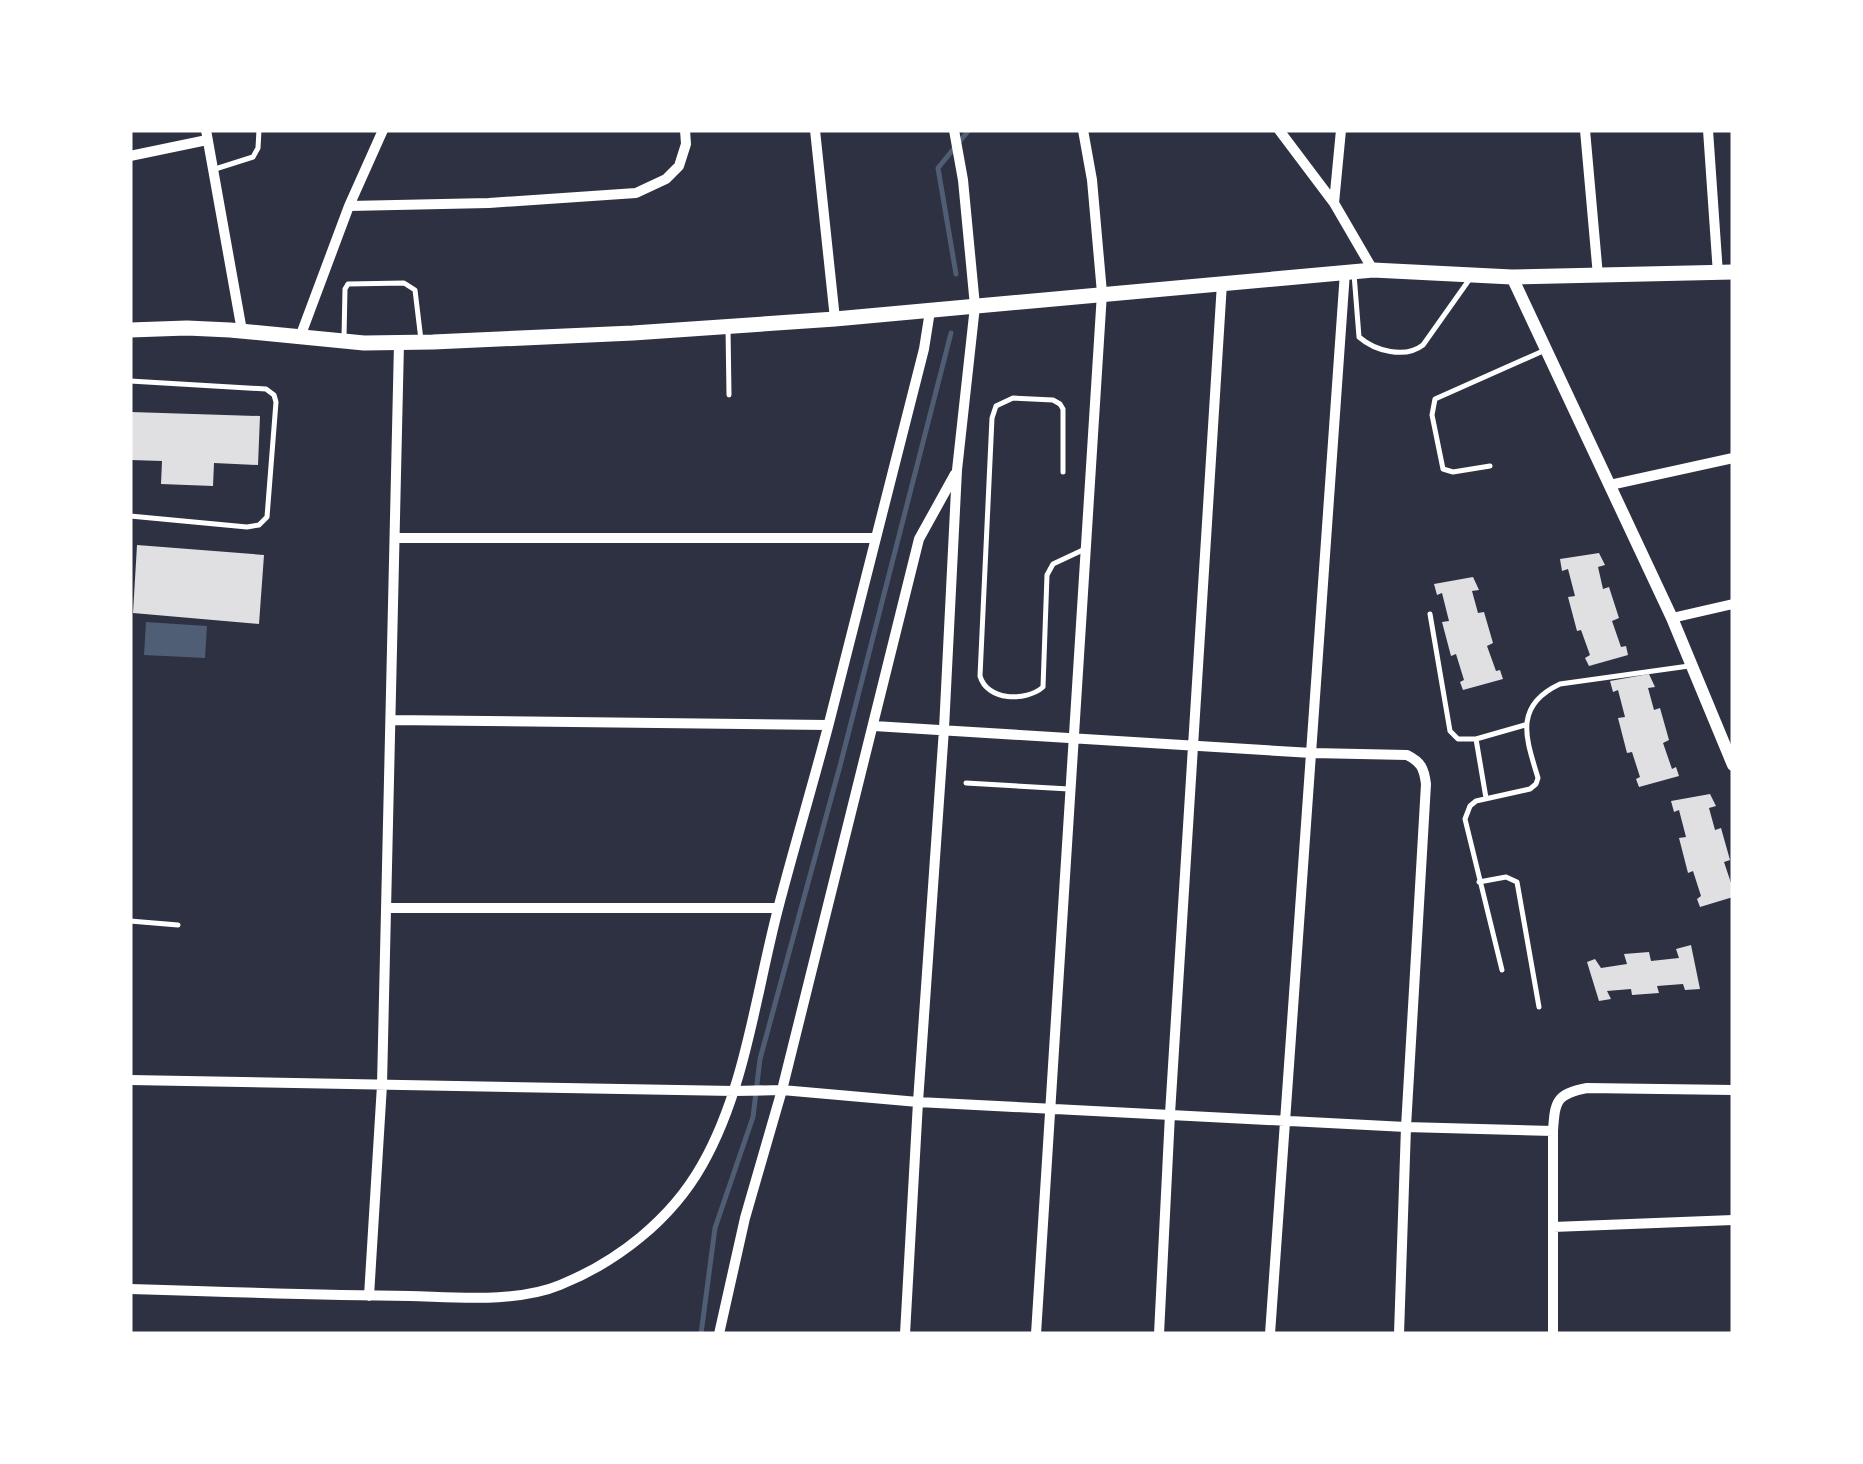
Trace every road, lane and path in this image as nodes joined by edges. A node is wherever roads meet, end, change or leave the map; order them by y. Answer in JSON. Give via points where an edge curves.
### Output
{"nodes":[{"id":1,"x":260,"y":130,"type":"edge"},
{"id":2,"x":383,"y":130,"type":"edge"},
{"id":3,"x":685,"y":130,"type":"edge"},
{"id":4,"x":815,"y":130,"type":"edge"},
{"id":5,"x":954,"y":130,"type":"edge"},
{"id":6,"x":1083,"y":130,"type":"edge"},
{"id":7,"x":1280,"y":130,"type":"edge"},
{"id":8,"x":1341,"y":130,"type":"edge"},
{"id":9,"x":1585,"y":130,"type":"edge"},
{"id":10,"x":1708,"y":130,"type":"edge"},
{"id":11,"x":206,"y":135,"type":"edge"},
{"id":12,"x":130,"y":156,"type":"edge"},
{"id":13,"x":212,"y":170,"type":"junction"},
{"id":14,"x":1334,"y":203,"type":"junction"},
{"id":15,"x":349,"y":206,"type":"junction"},
{"id":16,"x":1374,"y":270,"type":"junction"},
{"id":17,"x":1350,"y":271,"type":"junction"},
{"id":18,"x":1725,"y":273,"type":"edge"},
{"id":19,"x":1472,"y":275,"type":"junction"},
{"id":20,"x":1598,"y":276,"type":"junction"},
{"id":21,"x":1512,"y":277,"type":"junction"},
{"id":22,"x":1222,"y":282,"type":"junction"},
{"id":23,"x":1102,"y":293,"type":"junction"},
{"id":24,"x":975,"y":306,"type":"junction"},
{"id":25,"x":930,"y":311,"type":"junction"},
{"id":26,"x":835,"y":319,"type":"junction"},
{"id":27,"x":728,"y":327,"type":"junction"},
{"id":28,"x":130,"y":330,"type":"edge"},
{"id":29,"x":242,"y":331,"type":"junction"},
{"id":30,"x":300,"y":337,"type":"junction"},
{"id":31,"x":344,"y":342,"type":"junction"},
{"id":32,"x":399,"y":343,"type":"junction"},
{"id":33,"x":422,"y":343,"type":"junction"},
{"id":34,"x":1546,"y":350,"type":"junction"},
{"id":35,"x":130,"y":381,"type":"edge"},
{"id":36,"x":729,"y":395,"type":"dead end"},
{"id":37,"x":1733,"y":458,"type":"edge"},
{"id":38,"x":1490,"y":466,"type":"dead end"},
{"id":39,"x":957,"y":470,"type":"junction"},
{"id":40,"x":1064,"y":472,"type":"dead end"},
{"id":41,"x":1610,"y":485,"type":"junction"},
{"id":42,"x":130,"y":516,"type":"edge"},
{"id":43,"x":395,"y":538,"type":"junction"},
{"id":44,"x":876,"y":538,"type":"junction"},
{"id":45,"x":1085,"y":549,"type":"junction"},
{"id":46,"x":1733,"y":604,"type":"edge"},
{"id":47,"x":1430,"y":614,"type":"dead end"},
{"id":48,"x":1672,"y":618,"type":"junction"},
{"id":49,"x":1692,"y":666,"type":"junction"},
{"id":50,"x":390,"y":720,"type":"junction"},
{"id":51,"x":1525,"y":724,"type":"junction"},
{"id":52,"x":828,"y":725,"type":"junction"},
{"id":53,"x":874,"y":726,"type":"junction"},
{"id":54,"x":944,"y":729,"type":"junction"},
{"id":55,"x":1073,"y":738,"type":"junction"},
{"id":56,"x":1476,"y":739,"type":"junction"},
{"id":57,"x":1193,"y":744,"type":"junction"},
{"id":58,"x":1729,"y":745,"type":"edge"},
{"id":59,"x":1312,"y":753,"type":"junction"},
{"id":60,"x":1733,"y":765,"type":"edge"},
{"id":61,"x":966,"y":783,"type":"dead end"},
{"id":62,"x":1070,"y":789,"type":"junction"},
{"id":63,"x":1486,"y":798,"type":"junction"},
{"id":64,"x":1479,"y":882,"type":"junction"},
{"id":65,"x":386,"y":908,"type":"junction"},
{"id":66,"x":778,"y":908,"type":"junction"},
{"id":67,"x":130,"y":921,"type":"edge"},
{"id":68,"x":178,"y":925,"type":"dead end"},
{"id":69,"x":1502,"y":970,"type":"dead end"},
{"id":70,"x":1539,"y":1007,"type":"dead end"},
{"id":71,"x":130,"y":1080,"type":"edge"},
{"id":72,"x":382,"y":1085,"type":"junction"},
{"id":73,"x":782,"y":1090,"type":"junction"},
{"id":74,"x":1733,"y":1090,"type":"edge"},
{"id":75,"x":739,"y":1091,"type":"junction"},
{"id":76,"x":918,"y":1102,"type":"junction"},
{"id":77,"x":1048,"y":1108,"type":"junction"},
{"id":78,"x":1170,"y":1114,"type":"junction"},
{"id":79,"x":1285,"y":1120,"type":"junction"},
{"id":80,"x":1406,"y":1127,"type":"junction"},
{"id":81,"x":1552,"y":1131,"type":"junction"},
{"id":82,"x":1733,"y":1220,"type":"edge"},
{"id":83,"x":1552,"y":1227,"type":"junction"},
{"id":84,"x":130,"y":1289,"type":"edge"},
{"id":85,"x":369,"y":1296,"type":"junction"},
{"id":86,"x":718,"y":1334,"type":"edge"},
{"id":87,"x":905,"y":1334,"type":"edge"},
{"id":88,"x":1036,"y":1334,"type":"edge"},
{"id":89,"x":1160,"y":1334,"type":"edge"},
{"id":90,"x":1270,"y":1334,"type":"edge"},
{"id":91,"x":1399,"y":1334,"type":"edge"},
{"id":92,"x":1553,"y":1334,"type":"edge"}],
"edges":[{"from":1,"to":13,"type":"lane","via":[[253,156]]},
{"from":2,"to":15,"type":"street"},
{"from":3,"to":15,"type":"street","via":[[679,166],[636,193]]},
{"from":4,"to":26,"type":"street"},
{"from":5,"to":24,"type":"street"},
{"from":6,"to":23,"type":"street"},
{"from":7,"to":14,"type":"street"},
{"from":8,"to":14,"type":"street"},
{"from":9,"to":20,"type":"street"},
{"from":10,"to":18,"type":"street"},
{"from":11,"to":12,"type":"street"},
{"from":11,"to":13,"type":"street"},
{"from":13,"to":29,"type":"street"},
{"from":14,"to":16,"type":"street"},
{"from":15,"to":30,"type":"street"},
{"from":16,"to":17,"type":"main road"},
{"from":16,"to":19,"type":"main road"},
{"from":17,"to":19,"type":"lane","via":[[1359,338],[1403,354],[1422,345]]},
{"from":17,"to":22,"type":"main road"},
{"from":17,"to":59,"type":"street"},
{"from":18,"to":20,"type":"main road"},
{"from":19,"to":21,"type":"main road"},
{"from":20,"to":21,"type":"main road"},
{"from":21,"to":34,"type":"street"},
{"from":22,"to":23,"type":"main road"},
{"from":22,"to":57,"type":"street"},
{"from":23,"to":24,"type":"main road"},
{"from":23,"to":45,"type":"street"},
{"from":24,"to":25,"type":"main road"},
{"from":24,"to":39,"type":"street"},
{"from":25,"to":26,"type":"main road"},
{"from":25,"to":44,"type":"street"},
{"from":26,"to":27,"type":"main road"},
{"from":27,"to":33,"type":"main road"},
{"from":27,"to":36,"type":"lane"},
{"from":28,"to":29,"type":"main road"},
{"from":29,"to":30,"type":"main road"},
{"from":30,"to":31,"type":"main road"},
{"from":31,"to":32,"type":"main road"},
{"from":31,"to":33,"type":"lane","via":[[348,284],[404,282],[415,290]]},
{"from":32,"to":33,"type":"main road"},
{"from":32,"to":43,"type":"street"},
{"from":34,"to":38,"type":"lane","via":[[1435,399],[1443,469]]},
{"from":34,"to":41,"type":"street"},
{"from":35,"to":42,"type":"lane","via":[[266,390],[276,402],[260,524]]},
{"from":37,"to":41,"type":"street"},
{"from":39,"to":53,"type":"street","via":[[919,539]]},
{"from":39,"to":54,"type":"street"},
{"from":40,"to":45,"type":"lane","via":[[1060,404],[1013,398],[996,406],[980,676],[990,692],[1028,696],[1043,687],[1047,575],[1053,564]]},
{"from":41,"to":48,"type":"street"},
{"from":43,"to":44,"type":"street"},
{"from":43,"to":50,"type":"street"},
{"from":44,"to":52,"type":"street"},
{"from":45,"to":55,"type":"street"},
{"from":46,"to":48,"type":"street"},
{"from":47,"to":56,"type":"lane","via":[[1450,731],[1458,739]]},
{"from":48,"to":49,"type":"street"},
{"from":49,"to":51,"type":"lane","via":[[1560,684],[1533,702]]},
{"from":49,"to":58,"type":"street"},
{"from":50,"to":52,"type":"street"},
{"from":50,"to":65,"type":"street"},
{"from":51,"to":56,"type":"lane"},
{"from":51,"to":63,"type":"lane","via":[[1538,782]]},
{"from":52,"to":66,"type":"street"},
{"from":53,"to":54,"type":"street"},
{"from":53,"to":73,"type":"street"},
{"from":54,"to":55,"type":"street"},
{"from":54,"to":76,"type":"street"},
{"from":55,"to":57,"type":"street"},
{"from":55,"to":62,"type":"street"},
{"from":56,"to":63,"type":"lane"},
{"from":57,"to":59,"type":"street"},
{"from":57,"to":78,"type":"street"},
{"from":58,"to":60,"type":"street"},
{"from":59,"to":79,"type":"street"},
{"from":59,"to":80,"type":"street","via":[[1407,755],[1424,768]]},
{"from":61,"to":62,"type":"lane"},
{"from":62,"to":77,"type":"street"},
{"from":63,"to":64,"type":"lane","via":[[1470,806],[1465,819]]},
{"from":64,"to":69,"type":"lane"},
{"from":64,"to":70,"type":"lane","via":[[1517,882]]},
{"from":65,"to":66,"type":"street"},
{"from":65,"to":72,"type":"street"},
{"from":66,"to":75,"type":"street"},
{"from":67,"to":68,"type":"lane"},
{"from":71,"to":72,"type":"street"},
{"from":72,"to":75,"type":"street"},
{"from":72,"to":85,"type":"street"},
{"from":73,"to":75,"type":"street"},
{"from":73,"to":76,"type":"street"},
{"from":73,"to":86,"type":"street"},
{"from":74,"to":81,"type":"street","via":[[1572,1091],[1555,1106]]},
{"from":75,"to":85,"type":"street","via":[[678,1200],[610,1260],[527,1294]]},
{"from":76,"to":77,"type":"street"},
{"from":76,"to":87,"type":"street"},
{"from":77,"to":78,"type":"street"},
{"from":77,"to":88,"type":"street"},
{"from":78,"to":79,"type":"street"},
{"from":78,"to":89,"type":"street"},
{"from":79,"to":80,"type":"street"},
{"from":79,"to":90,"type":"street"},
{"from":80,"to":81,"type":"street"},
{"from":80,"to":91,"type":"street"},
{"from":81,"to":83,"type":"street"},
{"from":82,"to":83,"type":"street"},
{"from":83,"to":92,"type":"street"},
{"from":84,"to":85,"type":"street"}]}
